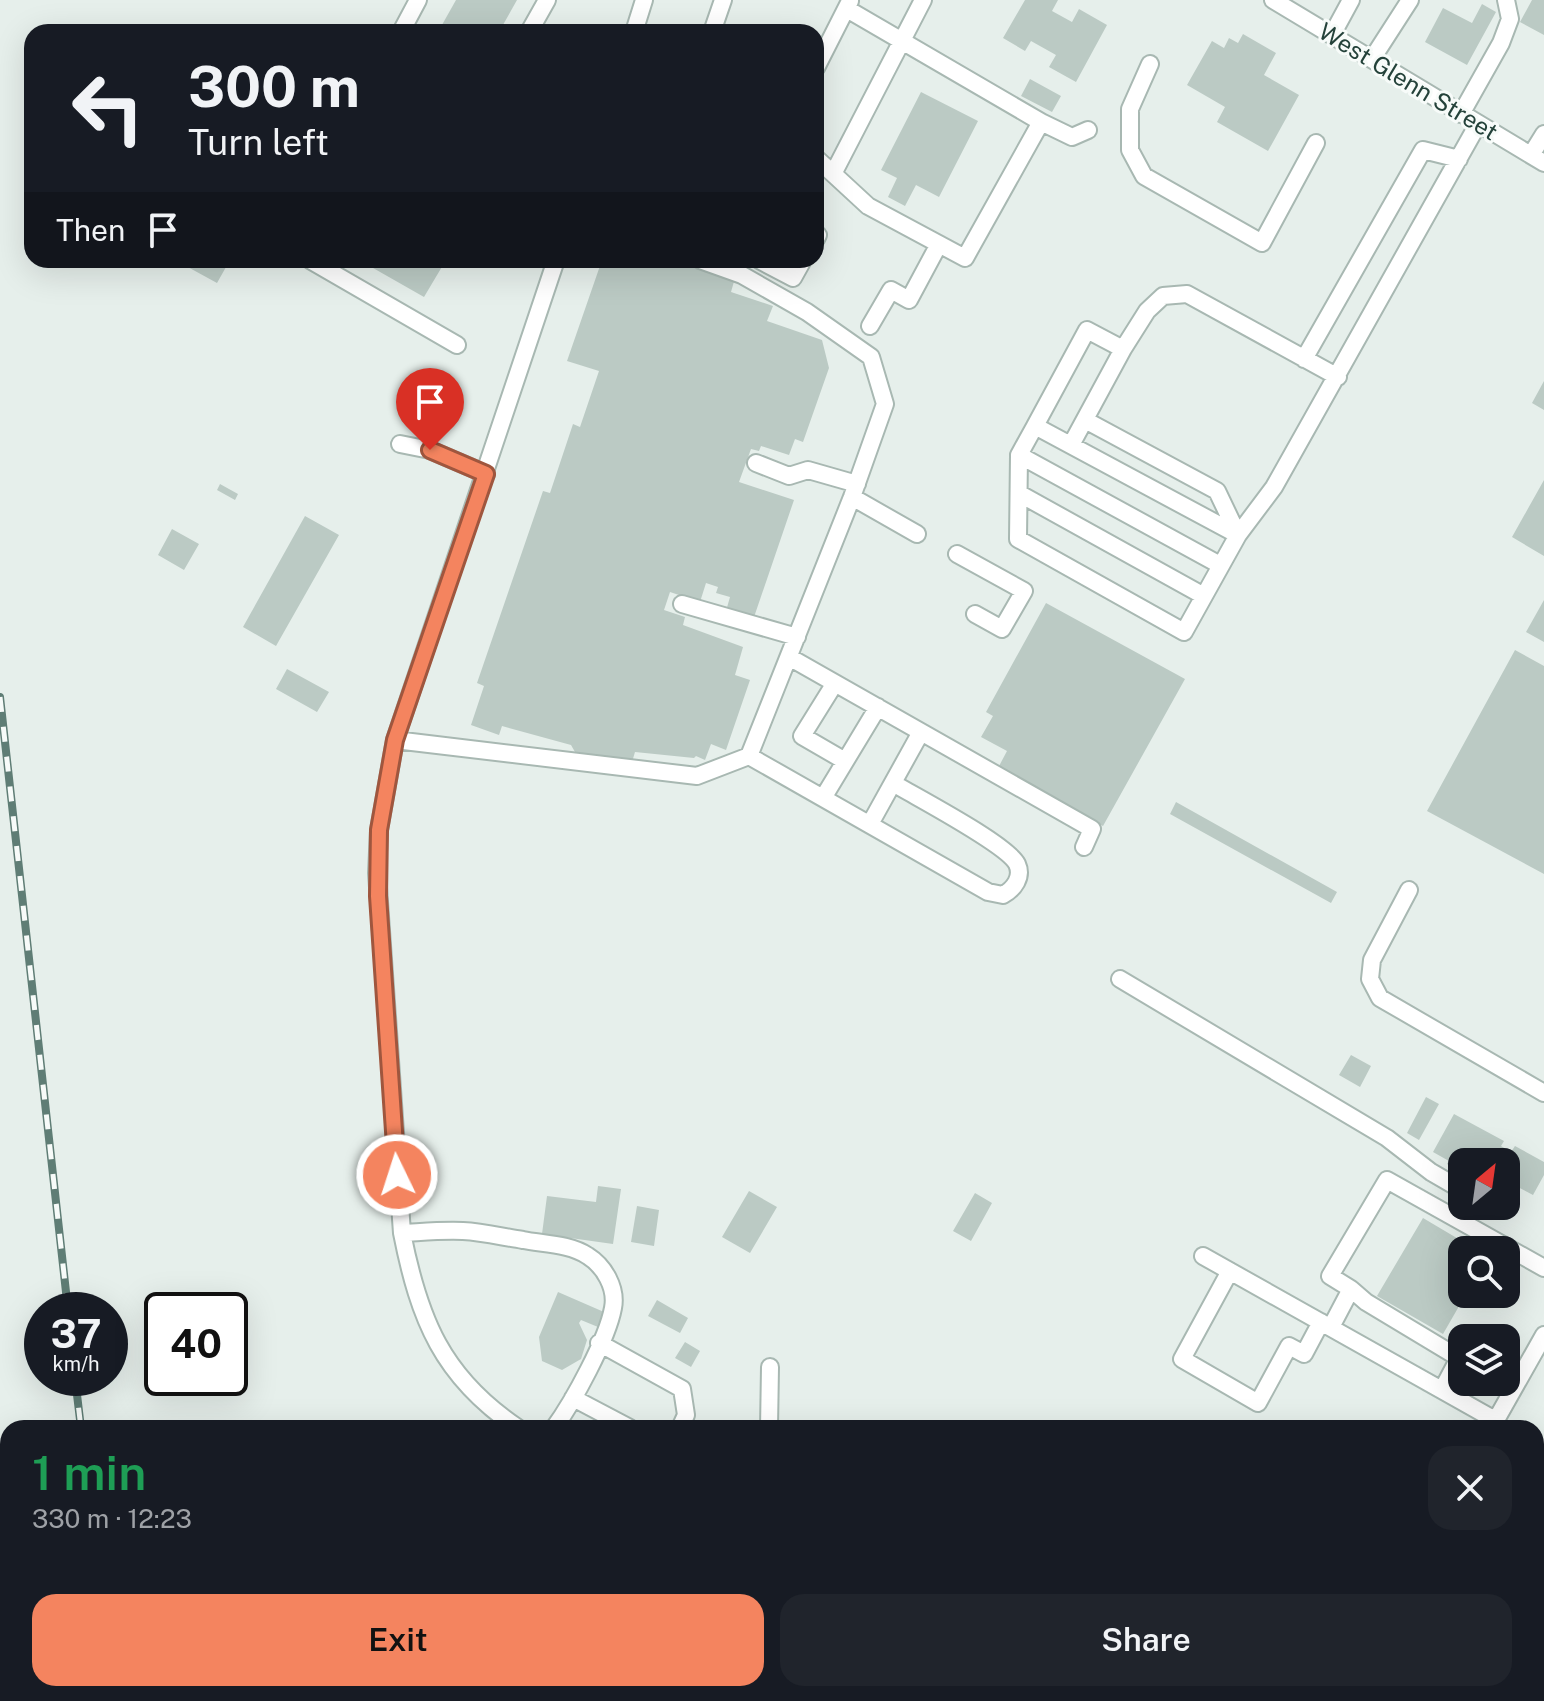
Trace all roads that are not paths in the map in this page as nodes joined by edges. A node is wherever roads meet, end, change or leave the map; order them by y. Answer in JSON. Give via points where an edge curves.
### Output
{"nodes":[{"id":1,"x":418,"y":0,"type":"edge"},
{"id":2,"x":547,"y":0,"type":"edge"},
{"id":3,"x":644,"y":0,"type":"edge"},
{"id":4,"x":723,"y":0,"type":"edge"},
{"id":5,"x":923,"y":0,"type":"edge"},
{"id":6,"x":1273,"y":0,"type":"edge"},
{"id":7,"x":1351,"y":0,"type":"edge"},
{"id":8,"x":1410,"y":0,"type":"edge"},
{"id":9,"x":1506,"y":0,"type":"edge"},
{"id":10,"x":849,"y":4,"type":"edge"},
{"id":11,"x":405,"y":24,"type":"edge"},
{"id":12,"x":534,"y":24,"type":"edge"},
{"id":13,"x":636,"y":24,"type":"edge"},
{"id":14,"x":715,"y":24,"type":"edge"},
{"id":15,"x":1332,"y":35,"type":"junction"},
{"id":16,"x":902,"y":41,"type":"junction"},
{"id":17,"x":824,"y":52,"type":"edge"},
{"id":18,"x":1372,"y":59,"type":"junction"},
{"id":19,"x":1150,"y":64,"type":"dead end"},
{"id":20,"x":1461,"y":114,"type":"junction"},
{"id":21,"x":1041,"y":122,"type":"junction"},
{"id":22,"x":1478,"y":124,"type":"junction"},
{"id":23,"x":1088,"y":130,"type":"dead end"},
{"id":24,"x":1544,"y":134,"type":"edge"},
{"id":25,"x":1316,"y":143,"type":"dead end"},
{"id":26,"x":1459,"y":159,"type":"junction"},
{"id":27,"x":1538,"y":159,"type":"edge"},
{"id":28,"x":824,"y":166,"type":"edge"},
{"id":29,"x":833,"y":174,"type":"junction"},
{"id":30,"x":939,"y":244,"type":"junction"},
{"id":31,"x":324,"y":268,"type":"edge"},
{"id":32,"x":553,"y":268,"type":"edge"},
{"id":33,"x":722,"y":268,"type":"edge"},
{"id":34,"x":774,"y":268,"type":"edge"},
{"id":35,"x":799,"y":268,"type":"edge"},
{"id":36,"x":870,"y":326,"type":"dead end"},
{"id":37,"x":457,"y":345,"type":"dead end"},
{"id":38,"x":1123,"y":349,"type":"junction"},
{"id":39,"x":1304,"y":359,"type":"junction"},
{"id":40,"x":1338,"y":377,"type":"junction"},
{"id":41,"x":1085,"y":420,"type":"junction"},
{"id":42,"x":1035,"y":426,"type":"junction"},
{"id":43,"x":400,"y":444,"type":"dead end"},
{"id":44,"x":1071,"y":445,"type":"junction"},
{"id":45,"x":1019,"y":455,"type":"junction"},
{"id":46,"x":756,"y":463,"type":"dead end"},
{"id":47,"x":486,"y":474,"type":"junction"},
{"id":48,"x":855,"y":490,"type":"junction"},
{"id":49,"x":1020,"y":494,"type":"junction"},
{"id":50,"x":917,"y":534,"type":"dead end"},
{"id":51,"x":1238,"y":535,"type":"junction"},
{"id":52,"x":957,"y":554,"type":"dead end"},
{"id":53,"x":1220,"y":565,"type":"junction"},
{"id":54,"x":1204,"y":596,"type":"junction"},
{"id":55,"x":682,"y":604,"type":"dead end"},
{"id":56,"x":975,"y":614,"type":"dead end"},
{"id":57,"x":797,"y":637,"type":"junction"},
{"id":58,"x":789,"y":657,"type":"junction"},
{"id":59,"x":835,"y":683,"type":"junction"},
{"id":60,"x":878,"y":707,"type":"junction"},
{"id":61,"x":921,"y":732,"type":"junction"},
{"id":62,"x":395,"y":740,"type":"junction"},
{"id":63,"x":749,"y":756,"type":"junction"},
{"id":64,"x":845,"y":761,"type":"junction"},
{"id":65,"x":893,"y":783,"type":"junction"},
{"id":66,"x":823,"y":798,"type":"junction"},
{"id":67,"x":870,"y":824,"type":"junction"},
{"id":68,"x":1084,"y":847,"type":"dead end"},
{"id":69,"x":1409,"y":890,"type":"dead end"},
{"id":70,"x":1120,"y":979,"type":"dead end"},
{"id":71,"x":1544,"y":1093,"type":"edge"},
{"id":72,"x":1448,"y":1182,"type":"edge"},
{"id":73,"x":402,"y":1233,"type":"junction"},
{"id":74,"x":1203,"y":1256,"type":"dead end"},
{"id":75,"x":1544,"y":1268,"type":"edge"},
{"id":76,"x":1230,"y":1271,"type":"junction"},
{"id":77,"x":1351,"y":1289,"type":"junction"},
{"id":78,"x":1326,"y":1324,"type":"junction"},
{"id":79,"x":1544,"y":1335,"type":"edge"},
{"id":80,"x":599,"y":1343,"type":"junction"},
{"id":81,"x":770,"y":1367,"type":"dead end"},
{"id":82,"x":1442,"y":1390,"type":"junction"},
{"id":83,"x":573,"y":1398,"type":"junction"},
{"id":84,"x":509,"y":1420,"type":"edge"},
{"id":85,"x":559,"y":1420,"type":"edge"},
{"id":86,"x":615,"y":1420,"type":"edge"},
{"id":87,"x":684,"y":1420,"type":"edge"},
{"id":88,"x":769,"y":1420,"type":"edge"},
{"id":89,"x":1487,"y":1420,"type":"edge"},
{"id":90,"x":1495,"y":1420,"type":"edge"}],
"edges":[{"from":1,"to":11,"type":"street"},
{"from":2,"to":12,"type":"street"},
{"from":3,"to":13,"type":"street"},
{"from":4,"to":14,"type":"street"},
{"from":5,"to":16,"type":"street"},
{"from":6,"to":15,"type":"street","name":"West Glenn Street"},
{"from":7,"to":15,"type":"street"},
{"from":8,"to":18,"type":"street"},
{"from":9,"to":20,"type":"street","via":[[1510,19],[1501,43]]},
{"from":10,"to":16,"type":"street"},
{"from":10,"to":17,"type":"street"},
{"from":15,"to":18,"type":"street","name":"West Glenn Street"},
{"from":16,"to":21,"type":"street"},
{"from":16,"to":29,"type":"street"},
{"from":18,"to":20,"type":"street","name":"West Glenn Street"},
{"from":19,"to":25,"type":"street","via":[[1130,109],[1130,150],[1144,176],[1262,243]]},
{"from":20,"to":22,"type":"street","name":"West Glenn Street"},
{"from":21,"to":23,"type":"street","via":[[1072,137]]},
{"from":21,"to":30,"type":"street","via":[[965,258]]},
{"from":22,"to":26,"type":"street"},
{"from":22,"to":27,"type":"street","name":"West Glenn Street"},
{"from":24,"to":27,"type":"street"},
{"from":26,"to":39,"type":"street","via":[[1423,150]]},
{"from":26,"to":40,"type":"street"},
{"from":28,"to":29,"type":"street"},
{"from":29,"to":30,"type":"street","via":[[868,206]]},
{"from":30,"to":36,"type":"street","via":[[909,300],[891,290]]},
{"from":31,"to":37,"type":"street"},
{"from":32,"to":47,"type":"street"},
{"from":33,"to":48,"type":"street","via":[[807,312],[871,357],[885,404]]},
{"from":34,"to":35,"type":"street","via":[[793,278]]},
{"from":38,"to":39,"type":"street","via":[[1163,296],[1187,294]]},
{"from":38,"to":41,"type":"street"},
{"from":38,"to":42,"type":"street","via":[[1087,330]]},
{"from":39,"to":40,"type":"street"},
{"from":40,"to":51,"type":"street","via":[[1274,487]]},
{"from":41,"to":44,"type":"street"},
{"from":41,"to":51,"type":"street","via":[[1217,491]]},
{"from":42,"to":44,"type":"street"},
{"from":42,"to":45,"type":"street"},
{"from":43,"to":47,"type":"street","via":[[430,450]]},
{"from":44,"to":51,"type":"street"},
{"from":45,"to":49,"type":"street"},
{"from":45,"to":53,"type":"street"},
{"from":46,"to":48,"type":"street","via":[[789,476],[808,470]]},
{"from":47,"to":62,"type":"street"},
{"from":48,"to":50,"type":"street"},
{"from":48,"to":57,"type":"street"},
{"from":49,"to":54,"type":"street"},
{"from":49,"to":54,"type":"street","via":[[1018,539],[1184,632]]},
{"from":51,"to":53,"type":"street"},
{"from":52,"to":56,"type":"street","via":[[1024,591],[1002,629]]},
{"from":53,"to":54,"type":"street"},
{"from":55,"to":57,"type":"street"},
{"from":57,"to":58,"type":"street"},
{"from":58,"to":59,"type":"street"},
{"from":58,"to":63,"type":"street"},
{"from":59,"to":60,"type":"street"},
{"from":59,"to":64,"type":"street","via":[[802,736]]},
{"from":60,"to":61,"type":"street"},
{"from":60,"to":64,"type":"street"},
{"from":61,"to":65,"type":"street"},
{"from":61,"to":68,"type":"street","via":[[1092,829]]},
{"from":62,"to":63,"type":"street","via":[[697,776]]},
{"from":62,"to":73,"type":"street","via":[[377,873]]},
{"from":63,"to":66,"type":"street"},
{"from":64,"to":66,"type":"street"},
{"from":65,"to":67,"type":"street"},
{"from":65,"to":67,"type":"street","via":[[1001,848],[1017,864],[1012,890],[1003,895],[988,892]]},
{"from":66,"to":67,"type":"street"},
{"from":69,"to":71,"type":"street","via":[[1372,960],[1370,979],[1380,998]]},
{"from":70,"to":72,"type":"street","via":[[1387,1138]]},
{"from":73,"to":80,"type":"street","via":[[462,1231],[578,1250],[591,1257],[612,1287],[613,1307]]},
{"from":73,"to":84,"type":"street","via":[[412,1285],[445,1359]]},
{"from":74,"to":76,"type":"street"},
{"from":75,"to":77,"type":"street","via":[[1387,1180],[1330,1276]]},
{"from":76,"to":78,"type":"street"},
{"from":76,"to":78,"type":"street","via":[[1182,1359],[1258,1403],[1289,1346],[1304,1354]]},
{"from":77,"to":78,"type":"street"},
{"from":77,"to":82,"type":"street","via":[[1459,1358]]},
{"from":78,"to":82,"type":"street"},
{"from":79,"to":90,"type":"street"},
{"from":80,"to":83,"type":"street"},
{"from":80,"to":87,"type":"street","via":[[682,1389]]},
{"from":81,"to":88,"type":"street"},
{"from":82,"to":89,"type":"street"},
{"from":83,"to":85,"type":"street"},
{"from":83,"to":86,"type":"street"}]}
